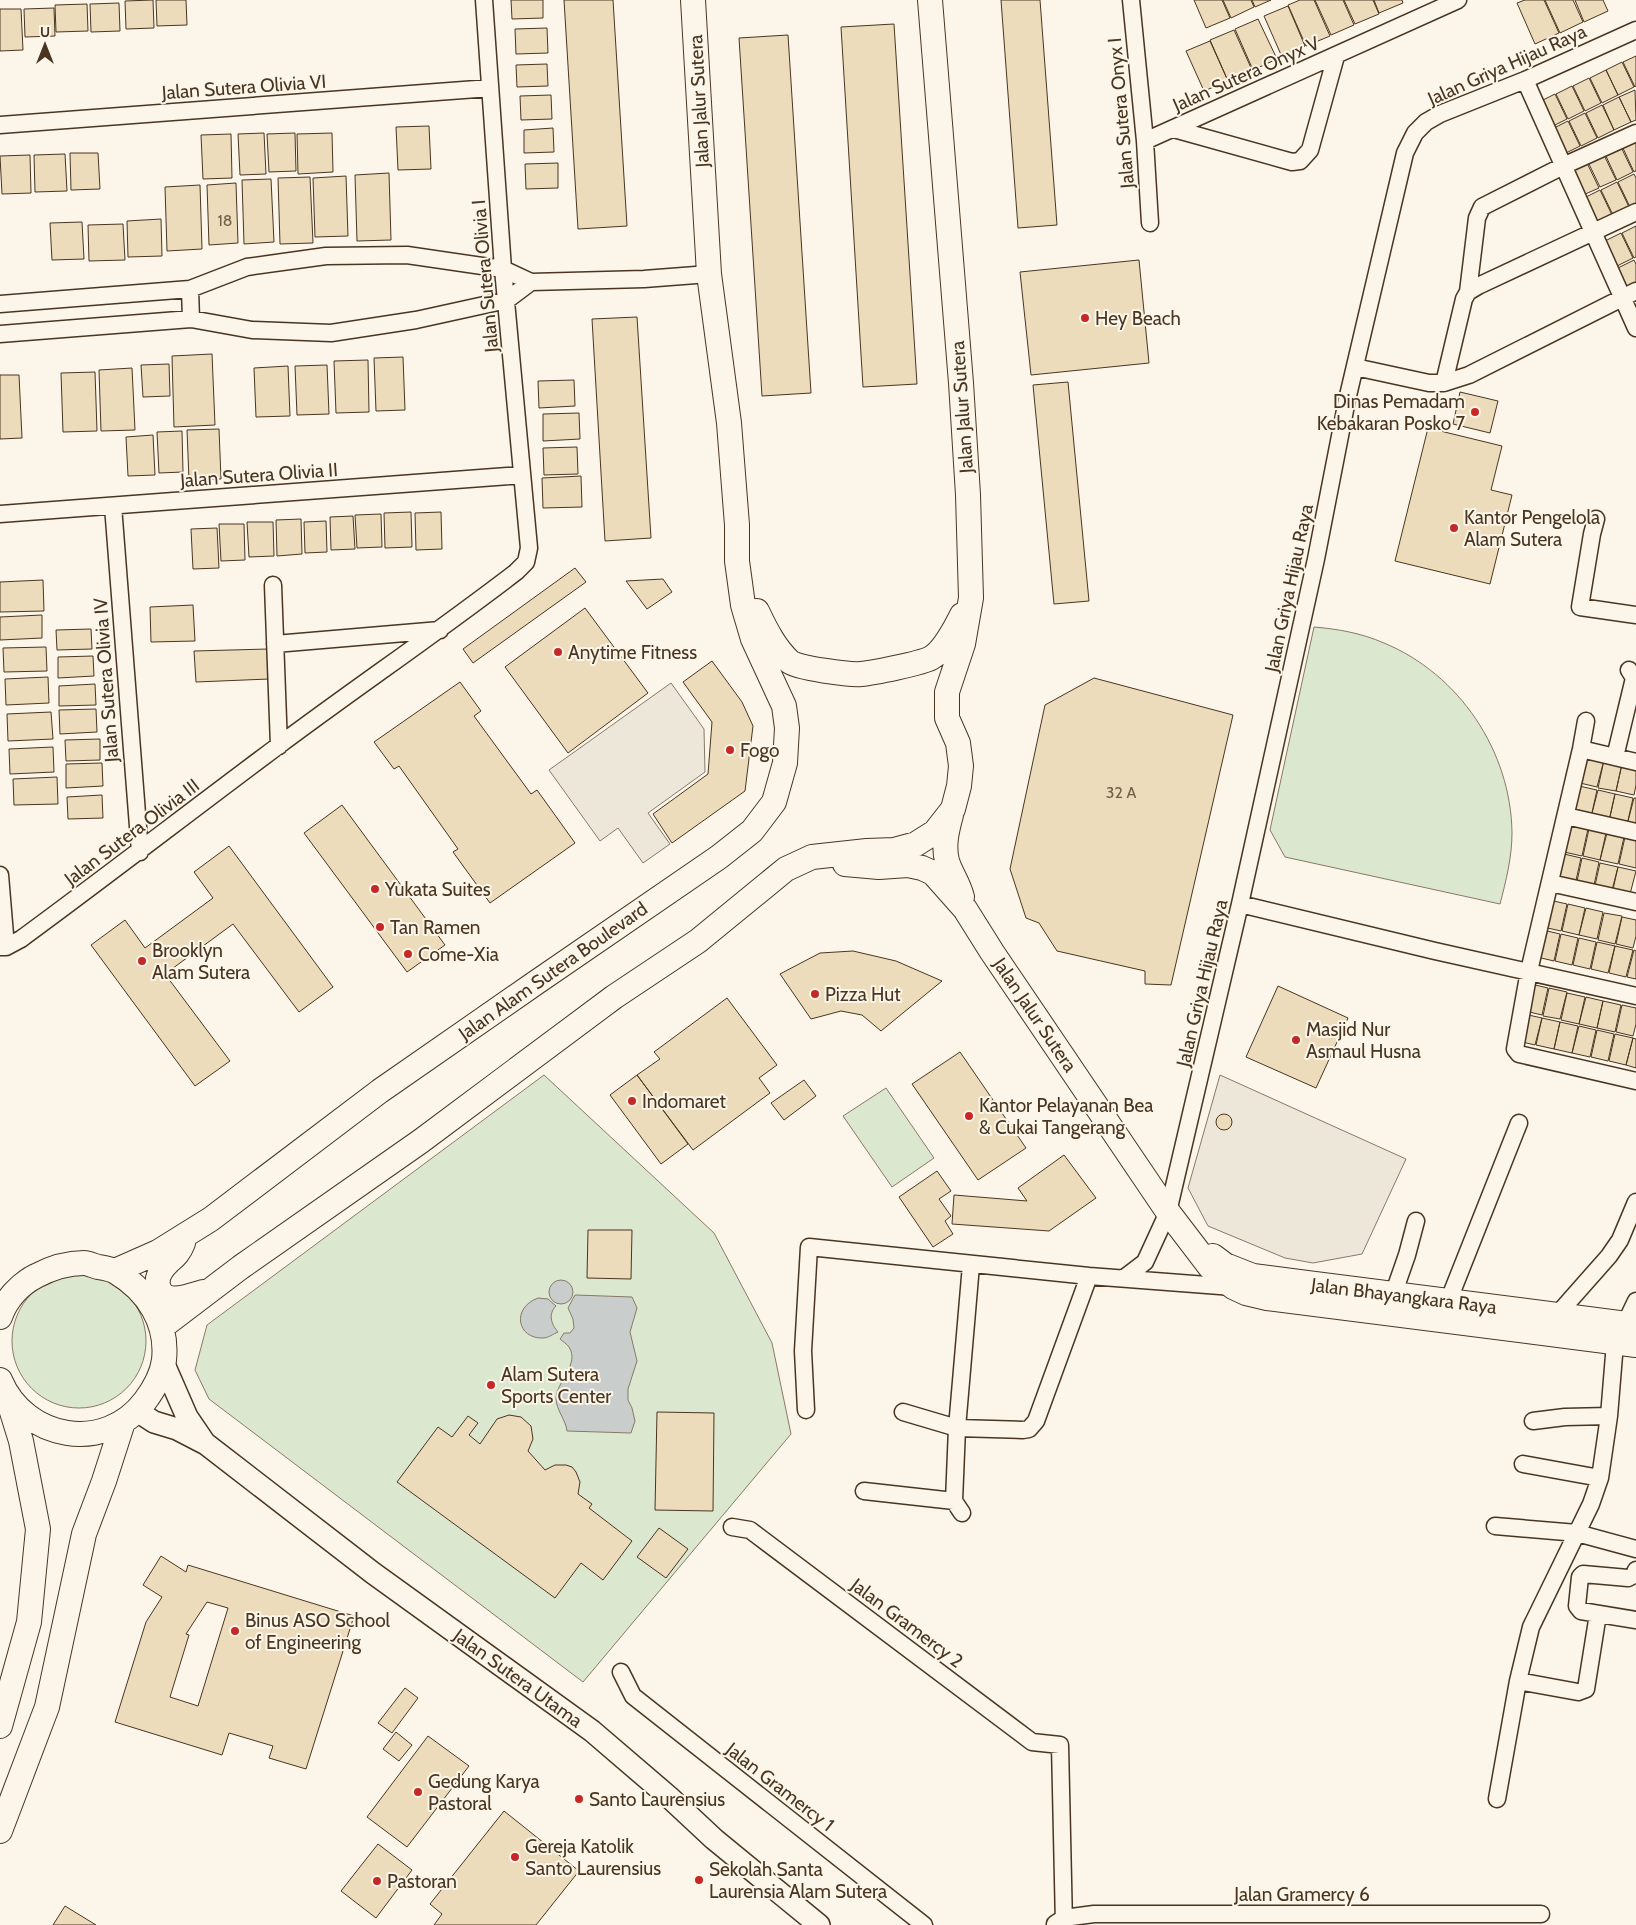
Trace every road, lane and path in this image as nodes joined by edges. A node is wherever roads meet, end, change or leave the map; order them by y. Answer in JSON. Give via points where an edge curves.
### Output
{"nodes":[{"id":1,"x":484,"y":0,"type":"edge"},
{"id":2,"x":693,"y":0,"type":"edge"},
{"id":3,"x":930,"y":0,"type":"edge"},
{"id":4,"x":1130,"y":0,"type":"edge"},
{"id":5,"x":1458,"y":0,"type":"edge"},
{"id":6,"x":1636,"y":30,"type":"edge"},
{"id":7,"x":1336,"y":56,"type":"junction"},
{"id":8,"x":1524,"y":80,"type":"junction"},
{"id":9,"x":490,"y":88,"type":"junction"},
{"id":10,"x":0,"y":125,"type":"edge"},
{"id":11,"x":1174,"y":129,"type":"junction"},
{"id":12,"x":1636,"y":133,"type":"edge"},
{"id":13,"x":1145,"y":142,"type":"junction"},
{"id":14,"x":1563,"y":166,"type":"junction"},
{"id":15,"x":1636,"y":212,"type":"edge"},
{"id":16,"x":1150,"y":223,"type":"dead end"},
{"id":17,"x":1593,"y":232,"type":"junction"},
{"id":18,"x":503,"y":269,"type":"junction"},
{"id":19,"x":709,"y":274,"type":"junction"},
{"id":20,"x":531,"y":282,"type":"junction"},
{"id":21,"x":190,"y":289,"type":"junction"},
{"id":22,"x":1468,"y":292,"type":"junction"},
{"id":23,"x":1629,"y":294,"type":"edge"},
{"id":24,"x":507,"y":300,"type":"junction"},
{"id":25,"x":0,"y":304,"type":"edge"},
{"id":26,"x":191,"y":319,"type":"junction"},
{"id":27,"x":1636,"y":328,"type":"edge"},
{"id":28,"x":0,"y":334,"type":"edge"},
{"id":29,"x":1355,"y":367,"type":"junction"},
{"id":30,"x":1444,"y":383,"type":"junction"},
{"id":31,"x":522,"y":475,"type":"junction"},
{"id":32,"x":113,"y":506,"type":"junction"},
{"id":33,"x":0,"y":514,"type":"edge"},
{"id":34,"x":1596,"y":519,"type":"dead end"},
{"id":35,"x":737,"y":525,"type":"junction"},
{"id":36,"x":529,"y":548,"type":"joint"},
{"id":37,"x":737,"y":560,"type":"joint"},
{"id":38,"x":273,"y":585,"type":"dead end"},
{"id":39,"x":971,"y":598,"type":"junction"},
{"id":40,"x":1636,"y":615,"type":"edge"},
{"id":41,"x":440,"y":630,"type":"junction"},
{"id":42,"x":275,"y":644,"type":"junction"},
{"id":43,"x":1629,"y":670,"type":"dead end"},
{"id":44,"x":1586,"y":721,"type":"dead end"},
{"id":45,"x":279,"y":746,"type":"junction"},
{"id":46,"x":1581,"y":749,"type":"junction"},
{"id":47,"x":1615,"y":757,"type":"junction"},
{"id":48,"x":1636,"y":762,"type":"edge"},
{"id":49,"x":953,"y":809,"type":"junction"},
{"id":50,"x":1566,"y":816,"type":"junction"},
{"id":51,"x":1636,"y":832,"type":"edge"},
{"id":52,"x":140,"y":852,"type":"junction"},
{"id":53,"x":812,"y":858,"type":"junction"},
{"id":54,"x":0,"y":875,"type":"edge"},
{"id":55,"x":1550,"y":883,"type":"junction"},
{"id":56,"x":1636,"y":902,"type":"edge"},
{"id":57,"x":1240,"y":904,"type":"junction"},
{"id":58,"x":965,"y":909,"type":"junction"},
{"id":59,"x":3,"y":947,"type":"edge"},
{"id":60,"x":1530,"y":971,"type":"junction"},
{"id":61,"x":1636,"y":996,"type":"edge"},
{"id":62,"x":1636,"y":1081,"type":"edge"},
{"id":63,"x":1519,"y":1123,"type":"dead end"},
{"id":64,"x":1636,"y":1202,"type":"edge"},
{"id":65,"x":1168,"y":1212,"type":"junction"},
{"id":66,"x":1416,"y":1221,"type":"dead end"},
{"id":67,"x":1185,"y":1232,"type":"junction"},
{"id":68,"x":186,"y":1235,"type":"junction"},
{"id":69,"x":971,"y":1264,"type":"junction"},
{"id":70,"x":115,"y":1271,"type":"junction"},
{"id":71,"x":1089,"y":1276,"type":"junction"},
{"id":72,"x":1124,"y":1278,"type":"junction"},
{"id":73,"x":1233,"y":1287,"type":"junction"},
{"id":74,"x":210,"y":1290,"type":"junction"},
{"id":75,"x":1394,"y":1295,"type":"junction"},
{"id":76,"x":1636,"y":1301,"type":"edge"},
{"id":77,"x":1448,"y":1302,"type":"junction"},
{"id":78,"x":1556,"y":1316,"type":"junction"},
{"id":79,"x":0,"y":1317,"type":"edge"},
{"id":80,"x":162,"y":1327,"type":"junction"},
{"id":81,"x":1628,"y":1335,"type":"edge"},
{"id":82,"x":163,"y":1362,"type":"junction"},
{"id":83,"x":3,"y":1388,"type":"edge"},
{"id":84,"x":806,"y":1410,"type":"dead end"},
{"id":85,"x":903,"y":1412,"type":"dead end"},
{"id":86,"x":130,"y":1416,"type":"junction"},
{"id":87,"x":1609,"y":1416,"type":"junction"},
{"id":88,"x":1532,"y":1421,"type":"dead end"},
{"id":89,"x":957,"y":1428,"type":"junction"},
{"id":90,"x":206,"y":1444,"type":"junction"},
{"id":91,"x":1523,"y":1464,"type":"dead end"},
{"id":92,"x":1600,"y":1478,"type":"junction"},
{"id":93,"x":864,"y":1491,"type":"dead end"},
{"id":94,"x":1495,"y":1526,"type":"dead end"},
{"id":95,"x":732,"y":1527,"type":"dead end"},
{"id":96,"x":1577,"y":1533,"type":"junction"},
{"id":97,"x":1636,"y":1549,"type":"edge"},
{"id":98,"x":1636,"y":1570,"type":"edge"},
{"id":99,"x":1598,"y":1614,"type":"junction"},
{"id":100,"x":1636,"y":1620,"type":"edge"},
{"id":101,"x":621,"y":1672,"type":"dead end"},
{"id":102,"x":1518,"y":1681,"type":"junction"},
{"id":103,"x":0,"y":1726,"type":"edge"},
{"id":104,"x":1497,"y":1799,"type":"dead end"},
{"id":105,"x":0,"y":1831,"type":"edge"},
{"id":106,"x":1541,"y":1914,"type":"dead end"},
{"id":107,"x":1060,"y":1923,"type":"edge"},
{"id":108,"x":819,"y":1925,"type":"edge"},
{"id":109,"x":924,"y":1925,"type":"edge"}],
"edges":[{"from":1,"to":9,"type":"street","name":"Jalan Sutera Olivia I"},
{"from":2,"to":19,"type":"main road","name":"Jalan Jalur Sutera"},
{"from":3,"to":39,"type":"main road","name":"Jalan Jalur Sutera","via":[[961,383]]},
{"from":4,"to":13,"type":"street","name":"Jalan Sutera Onyx I"},
{"from":5,"to":7,"type":"street","name":"Jalan Sutera Onyx V"},
{"from":6,"to":8,"type":"street","name":"Jalan Griya Hijau Raya"},
{"from":7,"to":11,"type":"street","name":"Jalan Sutera Onyx V"},
{"from":7,"to":11,"type":"street","name":"Jalan Sutera Onyx V","via":[[1310,150],[1300,161],[1292,162]]},
{"from":8,"to":14,"type":"street"},
{"from":8,"to":29,"type":"street","name":"Jalan Griya Hijau Raya","via":[[1440,114],[1415,133],[1404,153]]},
{"from":9,"to":10,"type":"street","name":"Jalan Sutera Olivia VI"},
{"from":9,"to":18,"type":"street","name":"Jalan Sutera Olivia I"},
{"from":11,"to":13,"type":"street","name":"Jalan Sutera Onyx V"},
{"from":12,"to":14,"type":"street"},
{"from":13,"to":16,"type":"street","name":"Jalan Sutera Onyx I"},
{"from":14,"to":17,"type":"street"},
{"from":14,"to":22,"type":"street","via":[[1482,207],[1477,218]]},
{"from":15,"to":17,"type":"street"},
{"from":17,"to":22,"type":"street"},
{"from":17,"to":23,"type":"street"},
{"from":18,"to":20,"type":"street"},
{"from":18,"to":21,"type":"street","via":[[408,255],[326,256],[247,267]]},
{"from":18,"to":24,"type":"street","name":"Jalan Sutera Olivia I"},
{"from":19,"to":20,"type":"street"},
{"from":19,"to":35,"type":"main road","name":"Jalan Jalur Sutera","via":[[729,423]]},
{"from":20,"to":24,"type":"street"},
{"from":21,"to":25,"type":"street"},
{"from":21,"to":26,"type":"street"},
{"from":22,"to":30,"type":"street"},
{"from":23,"to":27,"type":"street"},
{"from":23,"to":30,"type":"street","via":[[1469,375]]},
{"from":24,"to":26,"type":"street","via":[[416,320],[331,333],[252,330]]},
{"from":24,"to":31,"type":"street","name":"Jalan Sutera Olivia I"},
{"from":26,"to":28,"type":"street"},
{"from":29,"to":30,"type":"street","via":[[1429,383]]},
{"from":29,"to":57,"type":"street","name":"Jalan Griya Hijau Raya"},
{"from":31,"to":32,"type":"street","name":"Jalan Sutera Olivia II"},
{"from":31,"to":36,"type":"street","name":"Jalan Sutera Olivia I"},
{"from":32,"to":33,"type":"street","name":"Jalan Sutera Olivia II"},
{"from":32,"to":52,"type":"street","name":"Jalan Sutera Olivia IV"},
{"from":34,"to":40,"type":"street","via":[[1580,606]]},
{"from":35,"to":37,"type":"main road","name":"Jalan Jalur Sutera"},
{"from":35,"to":39,"type":"main road","via":[[752,556],[756,609],[769,637],[792,664],[860,674],[932,658],[948,641]]},
{"from":36,"to":41,"type":"street","name":"Jalan Sutera Olivia III","via":[[526,562],[516,572]]},
{"from":37,"to":68,"type":"main road","name":"Jalan Alam Sutera Boulevard","via":[[743,605],[753,639],[784,706],[788,728],[785,763],[774,802],[752,831],[380,1092]]},
{"from":38,"to":42,"type":"street"},
{"from":39,"to":49,"type":"main road","name":"Jalan Jalur Sutera","via":[[963,644],[947,692],[947,718],[958,743],[961,766]]},
{"from":41,"to":42,"type":"street"},
{"from":41,"to":45,"type":"street","name":"Jalan Sutera Olivia III"},
{"from":42,"to":45,"type":"street"},
{"from":43,"to":47,"type":"street","via":[[1634,678]]},
{"from":44,"to":46,"type":"street"},
{"from":45,"to":52,"type":"street","name":"Jalan Sutera Olivia III"},
{"from":46,"to":47,"type":"street"},
{"from":46,"to":50,"type":"street"},
{"from":47,"to":48,"type":"street"},
{"from":49,"to":53,"type":"main road","name":"Jalan Jalur Sutera","via":[[935,832],[916,844],[894,850]]},
{"from":49,"to":58,"type":"main road","name":"Jalan Jalur Sutera","via":[[945,845],[947,862],[959,884]]},
{"from":50,"to":51,"type":"street"},
{"from":50,"to":55,"type":"street"},
{"from":52,"to":59,"type":"street","name":"Jalan Sutera Olivia III","via":[[21,939]]},
{"from":53,"to":58,"type":"main road","name":"Jalan Jalur Sutera","via":[[852,865],[922,868],[933,873]]},
{"from":53,"to":74,"type":"main road","via":[[786,869],[698,941],[614,997],[421,1141]]},
{"from":54,"to":59,"type":"street"},
{"from":55,"to":56,"type":"street"},
{"from":55,"to":60,"type":"street"},
{"from":57,"to":60,"type":"street"},
{"from":57,"to":65,"type":"street","name":"Jalan Griya Hijau Raya"},
{"from":58,"to":65,"type":"main road","name":"Jalan Jalur Sutera"},
{"from":60,"to":61,"type":"street"},
{"from":60,"to":62,"type":"street","via":[[1516,1052]]},
{"from":63,"to":77,"type":"street"},
{"from":64,"to":78,"type":"street","via":[[1620,1240],[1609,1256]]},
{"from":65,"to":67,"type":"main road","name":"Jalan Jalur Sutera"},
{"from":65,"to":72,"type":"street","name":"Jalan Griya Hijau Raya","via":[[1145,1262]]},
{"from":66,"to":75,"type":"street"},
{"from":67,"to":73,"type":"main road","name":"Jalan Jalur Sutera","via":[[1210,1267]]},
{"from":67,"to":75,"type":"main road","name":"Jalan Bhayangkara Raya","via":[[1225,1265],[1253,1276]]},
{"from":68,"to":70,"type":"main road","name":"Jalan Alam Sutera Boulevard"},
{"from":68,"to":74,"type":"main road","via":[[179,1251],[161,1270],[158,1284],[161,1292],[173,1299]]},
{"from":69,"to":71,"type":"street"},
{"from":69,"to":84,"type":"street","via":[[809,1247],[803,1351]]},
{"from":69,"to":89,"type":"street"},
{"from":70,"to":79,"type":"main road","via":[[84,1263],[53,1267],[25,1281],[4,1305]]},
{"from":70,"to":80,"type":"main road","via":[[145,1294]]},
{"from":71,"to":72,"type":"street"},
{"from":71,"to":89,"type":"street","via":[[1032,1426],[1023,1430]]},
{"from":72,"to":73,"type":"street"},
{"from":73,"to":81,"type":"main road","name":"Jalan Bhayangkara Raya","via":[[1267,1298]]},
{"from":74,"to":80,"type":"main road"},
{"from":75,"to":77,"type":"main road","name":"Jalan Bhayangkara Raya"},
{"from":76,"to":81,"type":"street"},
{"from":77,"to":78,"type":"main road","name":"Jalan Bhayangkara Raya"},
{"from":78,"to":81,"type":"main road","name":"Jalan Bhayangkara Raya"},
{"from":80,"to":82,"type":"main road"},
{"from":81,"to":87,"type":"street"},
{"from":82,"to":86,"type":"main road","via":[[154,1389]]},
{"from":82,"to":90,"type":"street","name":"Jalan Sutera Utama","via":[[187,1417]]},
{"from":83,"to":86,"type":"main road","via":[[24,1415],[46,1428],[72,1434],[99,1432]]},
{"from":83,"to":103,"type":"main road","via":[[21,1441],[38,1529],[29,1622]]},
{"from":85,"to":89,"type":"street"},
{"from":86,"to":90,"type":"street","name":"Jalan Sutera Utama","via":[[177,1429]]},
{"from":86,"to":105,"type":"main road","via":[[84,1534],[47,1707]]},
{"from":87,"to":88,"type":"street"},
{"from":87,"to":92,"type":"street"},
{"from":89,"to":93,"type":"street","via":[[958,1507]]},
{"from":90,"to":108,"type":"street","name":"Jalan Sutera Utama","via":[[373,1573],[592,1731],[714,1839]]},
{"from":91,"to":92,"type":"street"},
{"from":92,"to":96,"type":"street"},
{"from":94,"to":96,"type":"street"},
{"from":95,"to":107,"type":"street","name":"Jalan Gramercy 2","via":[[750,1530],[1032,1742],[1060,1745]]},
{"from":96,"to":97,"type":"street"},
{"from":96,"to":102,"type":"street","via":[[1531,1627]]},
{"from":98,"to":99,"type":"street","via":[[1628,1578],[1581,1575],[1578,1608]]},
{"from":99,"to":100,"type":"street"},
{"from":99,"to":102,"type":"street","via":[[1586,1689],[1578,1692]]},
{"from":101,"to":109,"type":"street","name":"Jalan Gramercy 1","via":[[633,1696]]},
{"from":102,"to":104,"type":"street"},
{"from":106,"to":107,"type":"street","name":"Jalan Gramercy 6","via":[[1094,1914]]}]}
